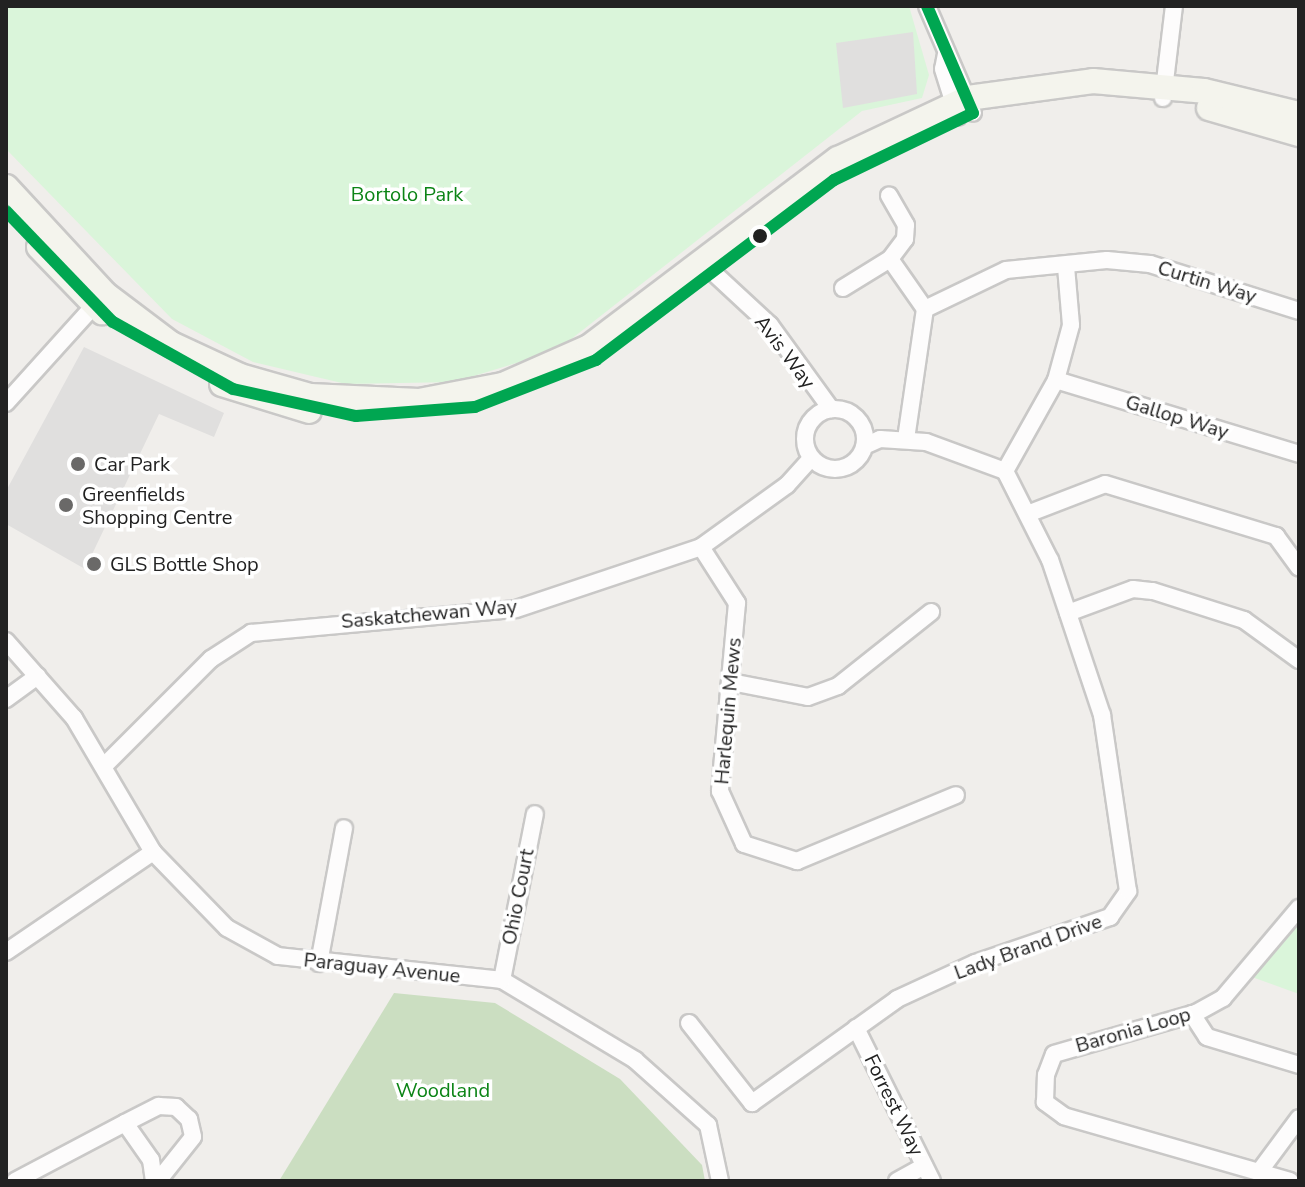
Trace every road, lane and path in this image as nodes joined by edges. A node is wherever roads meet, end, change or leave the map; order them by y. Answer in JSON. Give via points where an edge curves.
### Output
{"nodes":[{"id":1,"x":927,"y":6,"type":"edge"},
{"id":2,"x":1174,"y":6,"type":"edge"},
{"id":3,"x":1164,"y":92,"type":"junction"},
{"id":4,"x":963,"y":108,"type":"junction"},
{"id":5,"x":1299,"y":114,"type":"edge"},
{"id":6,"x":1299,"y":134,"type":"edge"},
{"id":7,"x":6,"y":187,"type":"edge"},
{"id":8,"x":889,"y":195,"type":"dead end"},
{"id":9,"x":6,"y":211,"type":"edge"},
{"id":10,"x":890,"y":259,"type":"junction"},
{"id":11,"x":1066,"y":267,"type":"junction"},
{"id":12,"x":708,"y":268,"type":"junction"},
{"id":13,"x":843,"y":288,"type":"dead end"},
{"id":14,"x":100,"y":300,"type":"junction"},
{"id":15,"x":925,"y":309,"type":"junction"},
{"id":16,"x":1299,"y":311,"type":"edge"},
{"id":17,"x":1056,"y":380,"type":"junction"},
{"id":18,"x":6,"y":403,"type":"edge"},
{"id":19,"x":831,"y":409,"type":"junction"},
{"id":20,"x":906,"y":439,"type":"junction"},
{"id":21,"x":864,"y":446,"type":"junction"},
{"id":22,"x":1299,"y":454,"type":"edge"},
{"id":23,"x":811,"y":458,"type":"junction"},
{"id":24,"x":1005,"y":471,"type":"junction"},
{"id":25,"x":1030,"y":513,"type":"junction"},
{"id":26,"x":701,"y":547,"type":"junction"},
{"id":27,"x":1299,"y":568,"type":"edge"},
{"id":28,"x":931,"y":612,"type":"dead end"},
{"id":29,"x":1068,"y":613,"type":"junction"},
{"id":30,"x":6,"y":641,"type":"edge"},
{"id":31,"x":1299,"y":660,"type":"edge"},
{"id":32,"x":38,"y":676,"type":"junction"},
{"id":33,"x":731,"y":682,"type":"junction"},
{"id":34,"x":6,"y":699,"type":"edge"},
{"id":35,"x":105,"y":765,"type":"junction"},
{"id":36,"x":956,"y":795,"type":"dead end"},
{"id":37,"x":535,"y":814,"type":"dead end"},
{"id":38,"x":344,"y":828,"type":"dead end"},
{"id":39,"x":153,"y":852,"type":"junction"},
{"id":40,"x":1299,"y":908,"type":"edge"},
{"id":41,"x":6,"y":952,"type":"edge"},
{"id":42,"x":319,"y":963,"type":"junction"},
{"id":43,"x":502,"y":980,"type":"junction"},
{"id":44,"x":1192,"y":1014,"type":"junction"},
{"id":45,"x":689,"y":1023,"type":"dead end"},
{"id":46,"x":856,"y":1028,"type":"junction"},
{"id":47,"x":1299,"y":1065,"type":"edge"},
{"id":48,"x":1299,"y":1118,"type":"edge"},
{"id":49,"x":125,"y":1123,"type":"junction"},
{"id":50,"x":1259,"y":1172,"type":"junction"},
{"id":51,"x":928,"y":1173,"type":"edge"},
{"id":52,"x":15,"y":1181,"type":"edge"},
{"id":53,"x":156,"y":1181,"type":"edge"},
{"id":54,"x":720,"y":1181,"type":"edge"},
{"id":55,"x":897,"y":1181,"type":"edge"},
{"id":56,"x":1290,"y":1181,"type":"edge"}],
"edges":[{"from":1,"to":4,"type":"street"},
{"from":2,"to":3,"type":"street"},
{"from":3,"to":4,"type":"main road"},
{"from":3,"to":5,"type":"main road"},
{"from":3,"to":6,"type":"main road"},
{"from":4,"to":12,"type":"main road","via":[[838,159]]},
{"from":7,"to":14,"type":"main road"},
{"from":8,"to":10,"type":"street","via":[[906,225]]},
{"from":9,"to":14,"type":"main road"},
{"from":10,"to":13,"type":"street"},
{"from":10,"to":15,"type":"street"},
{"from":11,"to":15,"type":"street","name":"Curtin Way","via":[[1006,270]]},
{"from":11,"to":16,"type":"street","name":"Curtin Way","via":[[1150,264]]},
{"from":11,"to":17,"type":"street","via":[[1071,325]]},
{"from":12,"to":14,"type":"main road","via":[[559,363],[503,385],[419,401],[310,396],[240,376],[171,344]]},
{"from":12,"to":19,"type":"street","name":"Avis Way","via":[[770,325]]},
{"from":14,"to":18,"type":"street"},
{"from":15,"to":20,"type":"street"},
{"from":17,"to":22,"type":"street","name":"Gallop Way"},
{"from":17,"to":24,"type":"street"},
{"from":19,"to":21,"type":"street","via":[[857,418]]},
{"from":19,"to":23,"type":"street","via":[[809,423]]},
{"from":20,"to":21,"type":"street"},
{"from":20,"to":24,"type":"street","via":[[962,449]]},
{"from":21,"to":23,"type":"street","via":[[846,467],[827,468]]},
{"from":23,"to":26,"type":"street","name":"Saskatchewan Way","via":[[787,485]]},
{"from":24,"to":25,"type":"street","name":"Lady Brand Drive"},
{"from":25,"to":27,"type":"street","via":[[1105,484],[1276,536]]},
{"from":25,"to":29,"type":"street","name":"Lady Brand Drive"},
{"from":26,"to":33,"type":"street","name":"Harlequin Mews","via":[[737,603]]},
{"from":26,"to":35,"type":"street","name":"Saskatchewan Way","via":[[516,609],[251,633],[211,659]]},
{"from":28,"to":33,"type":"street","via":[[838,686],[808,697]]},
{"from":29,"to":31,"type":"street","via":[[1133,589],[1153,591],[1244,620]]},
{"from":29,"to":46,"type":"street","name":"Lady Brand Drive","via":[[1114,769],[1126,847],[1121,909],[975,963],[897,999]]},
{"from":30,"to":32,"type":"street","name":"Paraguay Avenue"},
{"from":32,"to":34,"type":"street"},
{"from":32,"to":35,"type":"street","name":"Paraguay Avenue"},
{"from":33,"to":36,"type":"street","name":"Harlequin Mews","via":[[720,791],[744,844],[797,861]]},
{"from":35,"to":39,"type":"street","name":"Paraguay Avenue"},
{"from":37,"to":43,"type":"street","name":"Ohio Court"},
{"from":38,"to":42,"type":"street"},
{"from":39,"to":41,"type":"street"},
{"from":39,"to":42,"type":"street","name":"Paraguay Avenue","via":[[227,928],[278,956]]},
{"from":40,"to":44,"type":"street","name":"Baronia Loop","via":[[1223,998]]},
{"from":42,"to":43,"type":"street","name":"Paraguay Avenue"},
{"from":43,"to":54,"type":"street","name":"Paraguay Avenue","via":[[635,1060],[708,1125]]},
{"from":44,"to":47,"type":"street","via":[[1207,1037]]},
{"from":44,"to":50,"type":"street","name":"Baronia Loop","via":[[1054,1054],[1045,1102],[1064,1116]]},
{"from":45,"to":46,"type":"street","name":"Lady Brand Drive","via":[[752,1103]]},
{"from":46,"to":51,"type":"street","name":"Forrest Way"},
{"from":48,"to":50,"type":"street"},
{"from":49,"to":52,"type":"street"},
{"from":49,"to":53,"type":"street","via":[[151,1160]]},
{"from":49,"to":53,"type":"street","via":[[159,1106],[176,1107],[189,1119],[193,1137]]},
{"from":50,"to":56,"type":"street","name":"Baronia Loop"},
{"from":51,"to":55,"type":"street"}]}
